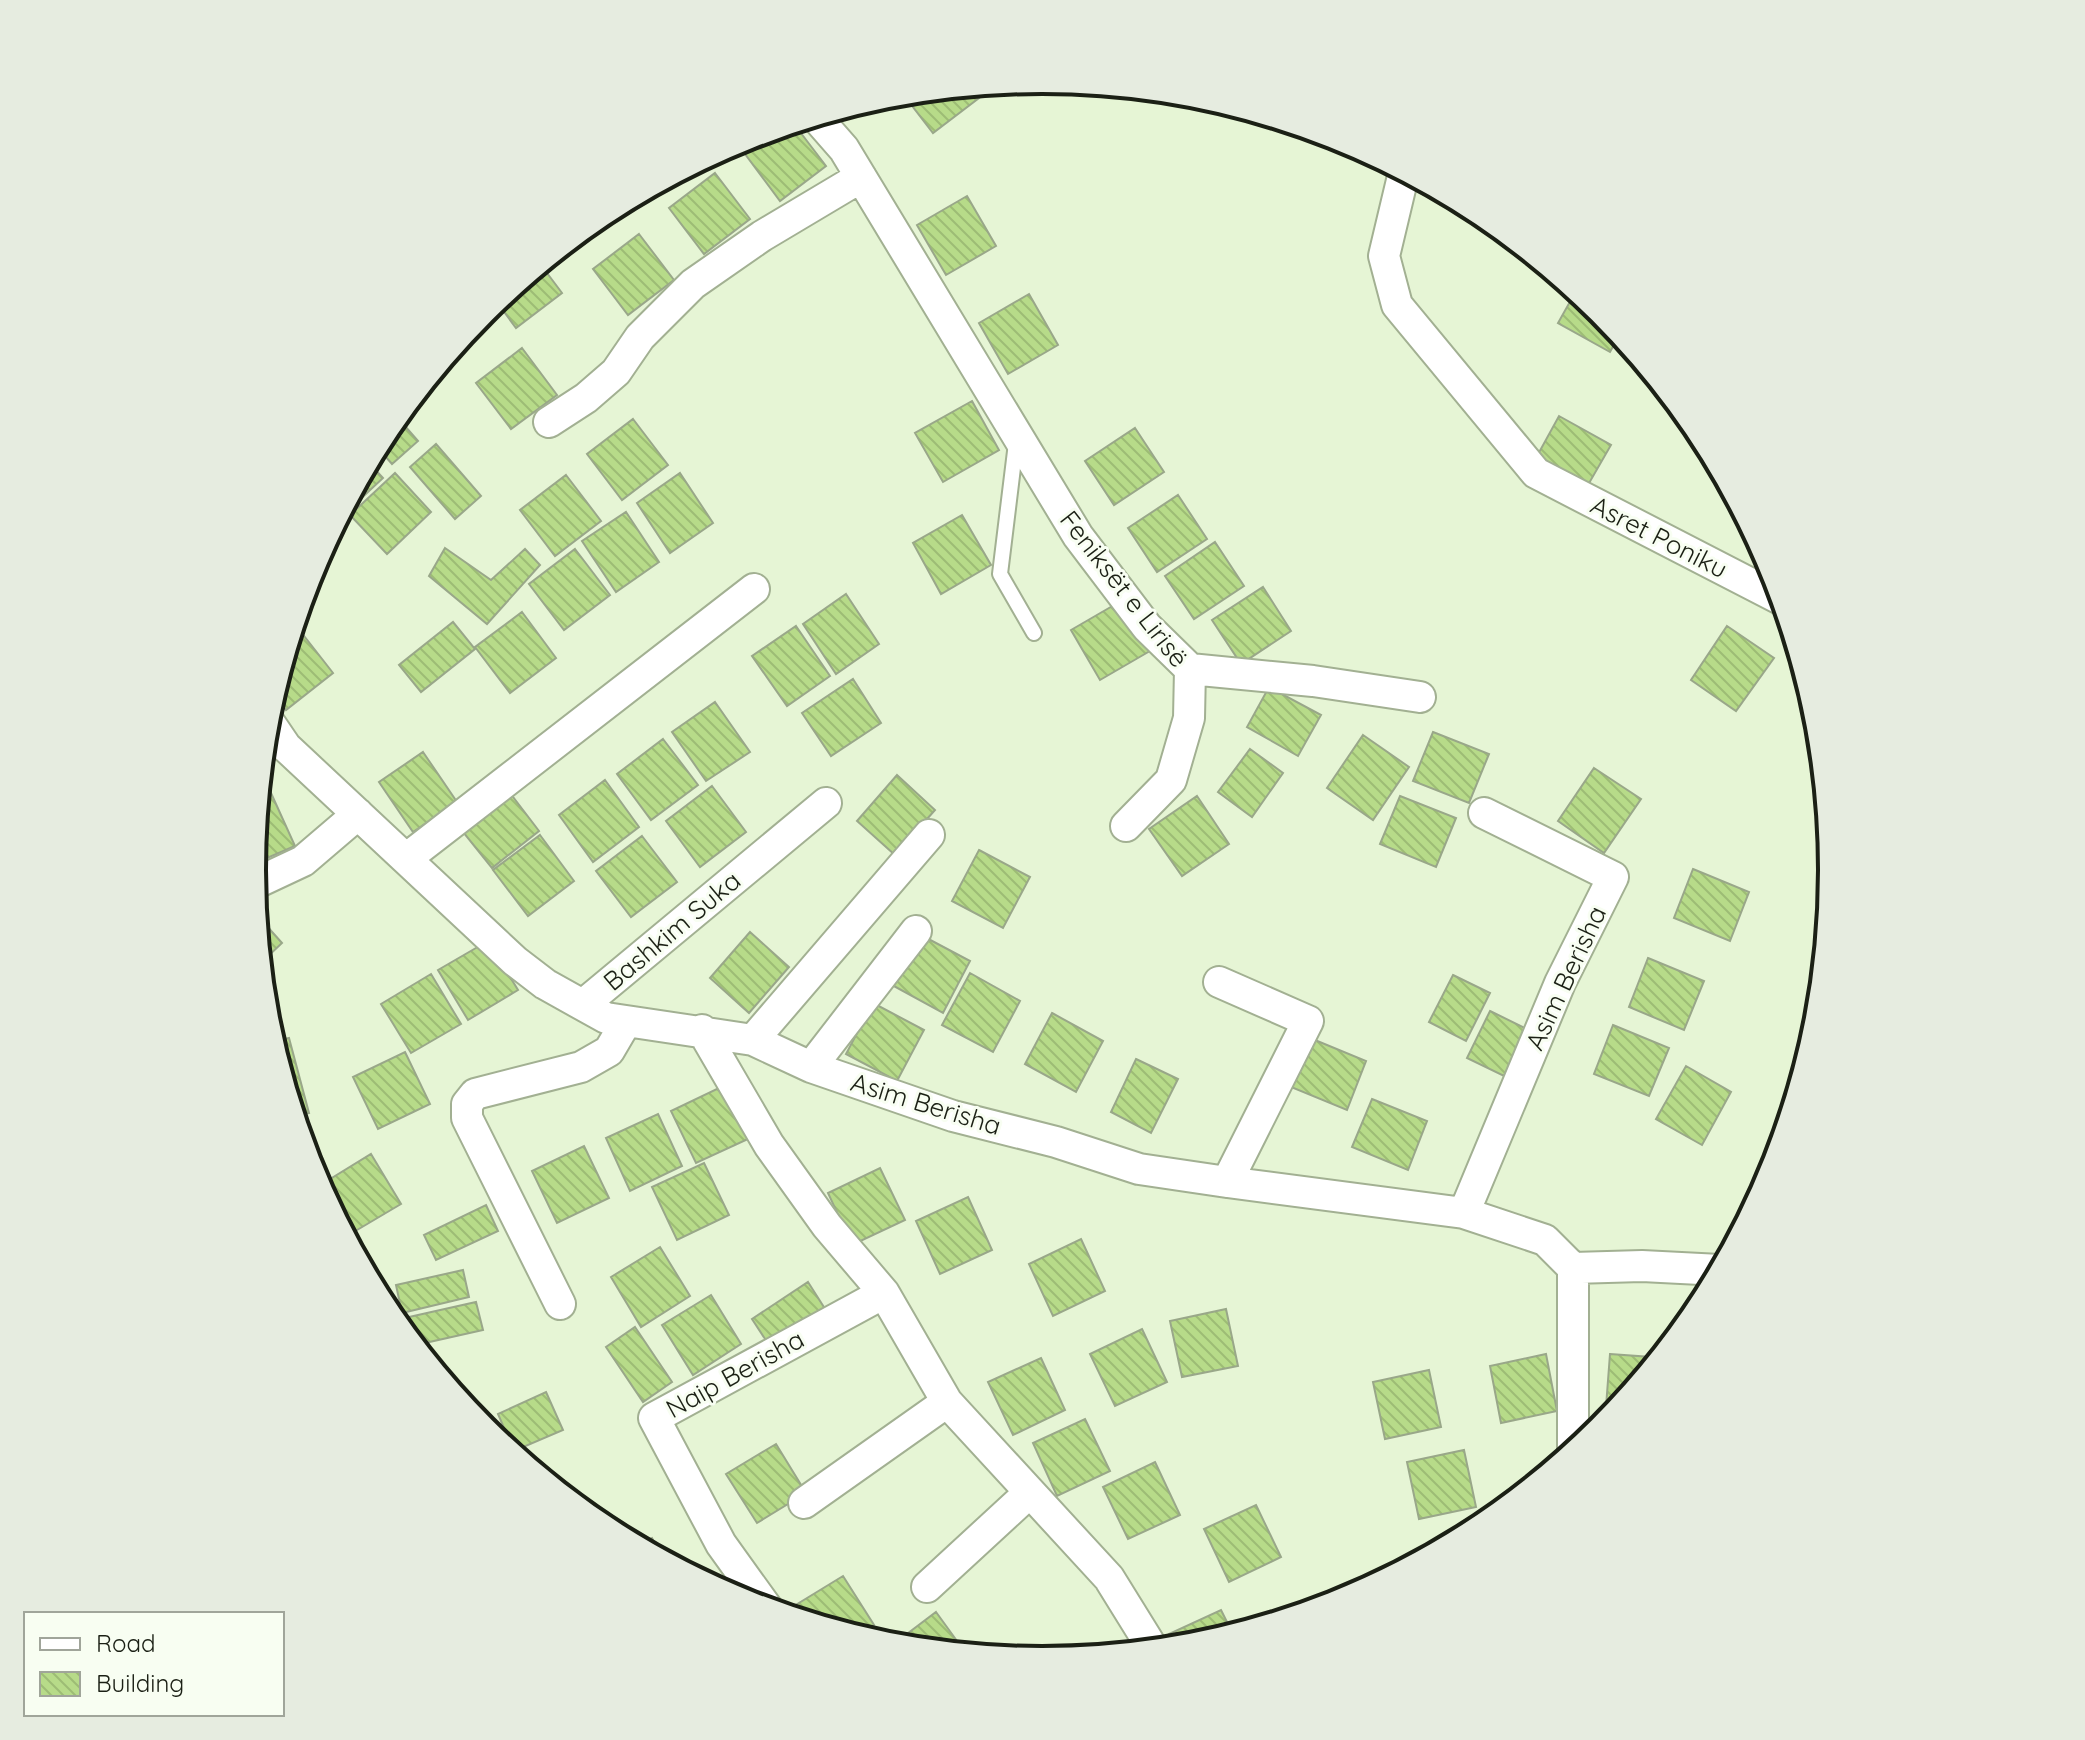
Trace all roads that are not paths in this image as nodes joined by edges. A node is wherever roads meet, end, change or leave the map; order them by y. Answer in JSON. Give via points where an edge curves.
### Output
{"nodes":[{"id":1,"x":824,"y":126,"type":"edge"},
{"id":2,"x":861,"y":177,"type":"junction"},
{"id":3,"x":1402,"y":182,"type":"edge"},
{"id":4,"x":549,"y":422,"type":"dead end"},
{"id":5,"x":1017,"y":439,"type":"junction"},
{"id":6,"x":754,"y":589,"type":"dead end"},
{"id":7,"x":1766,"y":592,"type":"edge"},
{"id":8,"x":1034,"y":633,"type":"dead end"},
{"id":9,"x":1190,"y":669,"type":"junction"},
{"id":10,"x":1420,"y":697,"type":"dead end"},
{"id":11,"x":278,"y":736,"type":"edge"},
{"id":12,"x":826,"y":803,"type":"dead end"},
{"id":13,"x":1484,"y":813,"type":"dead end"},
{"id":14,"x":358,"y":814,"type":"junction"},
{"id":15,"x":1126,"y":826,"type":"dead end"},
{"id":16,"x":929,"y":835,"type":"dead end"},
{"id":17,"x":407,"y":858,"type":"junction"},
{"id":18,"x":266,"y":878,"type":"edge"},
{"id":19,"x":916,"y":931,"type":"dead end"},
{"id":20,"x":1219,"y":982,"type":"dead end"},
{"id":21,"x":584,"y":1004,"type":"junction"},
{"id":22,"x":626,"y":1022,"type":"junction"},
{"id":23,"x":702,"y":1030,"type":"junction"},
{"id":24,"x":753,"y":1040,"type":"junction"},
{"id":25,"x":811,"y":1067,"type":"junction"},
{"id":26,"x":1227,"y":1182,"type":"junction"},
{"id":27,"x":1464,"y":1213,"type":"junction"},
{"id":28,"x":1573,"y":1268,"type":"junction"},
{"id":29,"x":1708,"y":1269,"type":"edge"},
{"id":30,"x":884,"y":1293,"type":"junction"},
{"id":31,"x":560,"y":1304,"type":"dead end"},
{"id":32,"x":947,"y":1402,"type":"junction"},
{"id":33,"x":1573,"y":1436,"type":"edge"},
{"id":34,"x":1029,"y":1493,"type":"junction"},
{"id":35,"x":804,"y":1503,"type":"dead end"},
{"id":36,"x":927,"y":1587,"type":"dead end"},
{"id":37,"x":754,"y":1590,"type":"edge"},
{"id":38,"x":1147,"y":1639,"type":"edge"}],
"edges":[{"from":1,"to":2,"type":"street","name":"Feniksët e Lirisë"},
{"from":2,"to":4,"type":"street","via":[[693,284],[640,337],[616,372]]},
{"from":2,"to":5,"type":"street","name":"Feniksët e Lirisë"},
{"from":3,"to":7,"type":"street","name":"Asret Poniku","via":[[1384,256],[1397,305],[1536,473]]},
{"from":5,"to":8,"type":"lane","via":[[1000,574]]},
{"from":5,"to":9,"type":"street","name":"Feniksët e Lirisë","via":[[1078,536],[1147,627]]},
{"from":6,"to":17,"type":"street"},
{"from":9,"to":10,"type":"street"},
{"from":9,"to":15,"type":"street","name":"Feniksët e Lirisë","via":[[1189,718],[1171,780]]},
{"from":11,"to":14,"type":"street","name":"Bashkim Suka"},
{"from":12,"to":21,"type":"street","name":"Bashkim Suka"},
{"from":13,"to":27,"type":"street","name":"Asim Berisha","via":[[1613,877],[1560,983]]},
{"from":14,"to":17,"type":"street","name":"Bashkim Suka"},
{"from":14,"to":18,"type":"street","via":[[303,861]]},
{"from":16,"to":24,"type":"street"},
{"from":17,"to":21,"type":"street","name":"Bashkim Suka","via":[[515,961]]},
{"from":19,"to":25,"type":"street","name":"Asim Berisha"},
{"from":20,"to":26,"type":"street","via":[[1308,1021]]},
{"from":21,"to":22,"type":"street","name":"Asim Berisha","via":[[606,1018]]},
{"from":22,"to":23,"type":"street","name":"Asim Berisha"},
{"from":22,"to":31,"type":"street","name":"Bashkim Suka","via":[[609,1051],[581,1067],[475,1094],[467,1104],[467,1118],[484,1155]]},
{"from":23,"to":24,"type":"street","name":"Asim Berisha"},
{"from":23,"to":30,"type":"street","via":[[769,1145]]},
{"from":24,"to":25,"type":"street","name":"Asim Berisha"},
{"from":25,"to":26,"type":"street","name":"Asim Berisha","via":[[953,1116],[1139,1169]]},
{"from":26,"to":27,"type":"street","name":"Asim Berisha"},
{"from":27,"to":28,"type":"street","name":"Asim Berisha","via":[[1545,1240]]},
{"from":28,"to":29,"type":"street"},
{"from":28,"to":33,"type":"street"},
{"from":30,"to":32,"type":"street"},
{"from":30,"to":37,"type":"street","name":"Naip Berisha","via":[[654,1418],[721,1544]]},
{"from":32,"to":34,"type":"street"},
{"from":32,"to":35,"type":"street"},
{"from":34,"to":36,"type":"street"},
{"from":34,"to":38,"type":"street","via":[[1109,1578]]}]}
